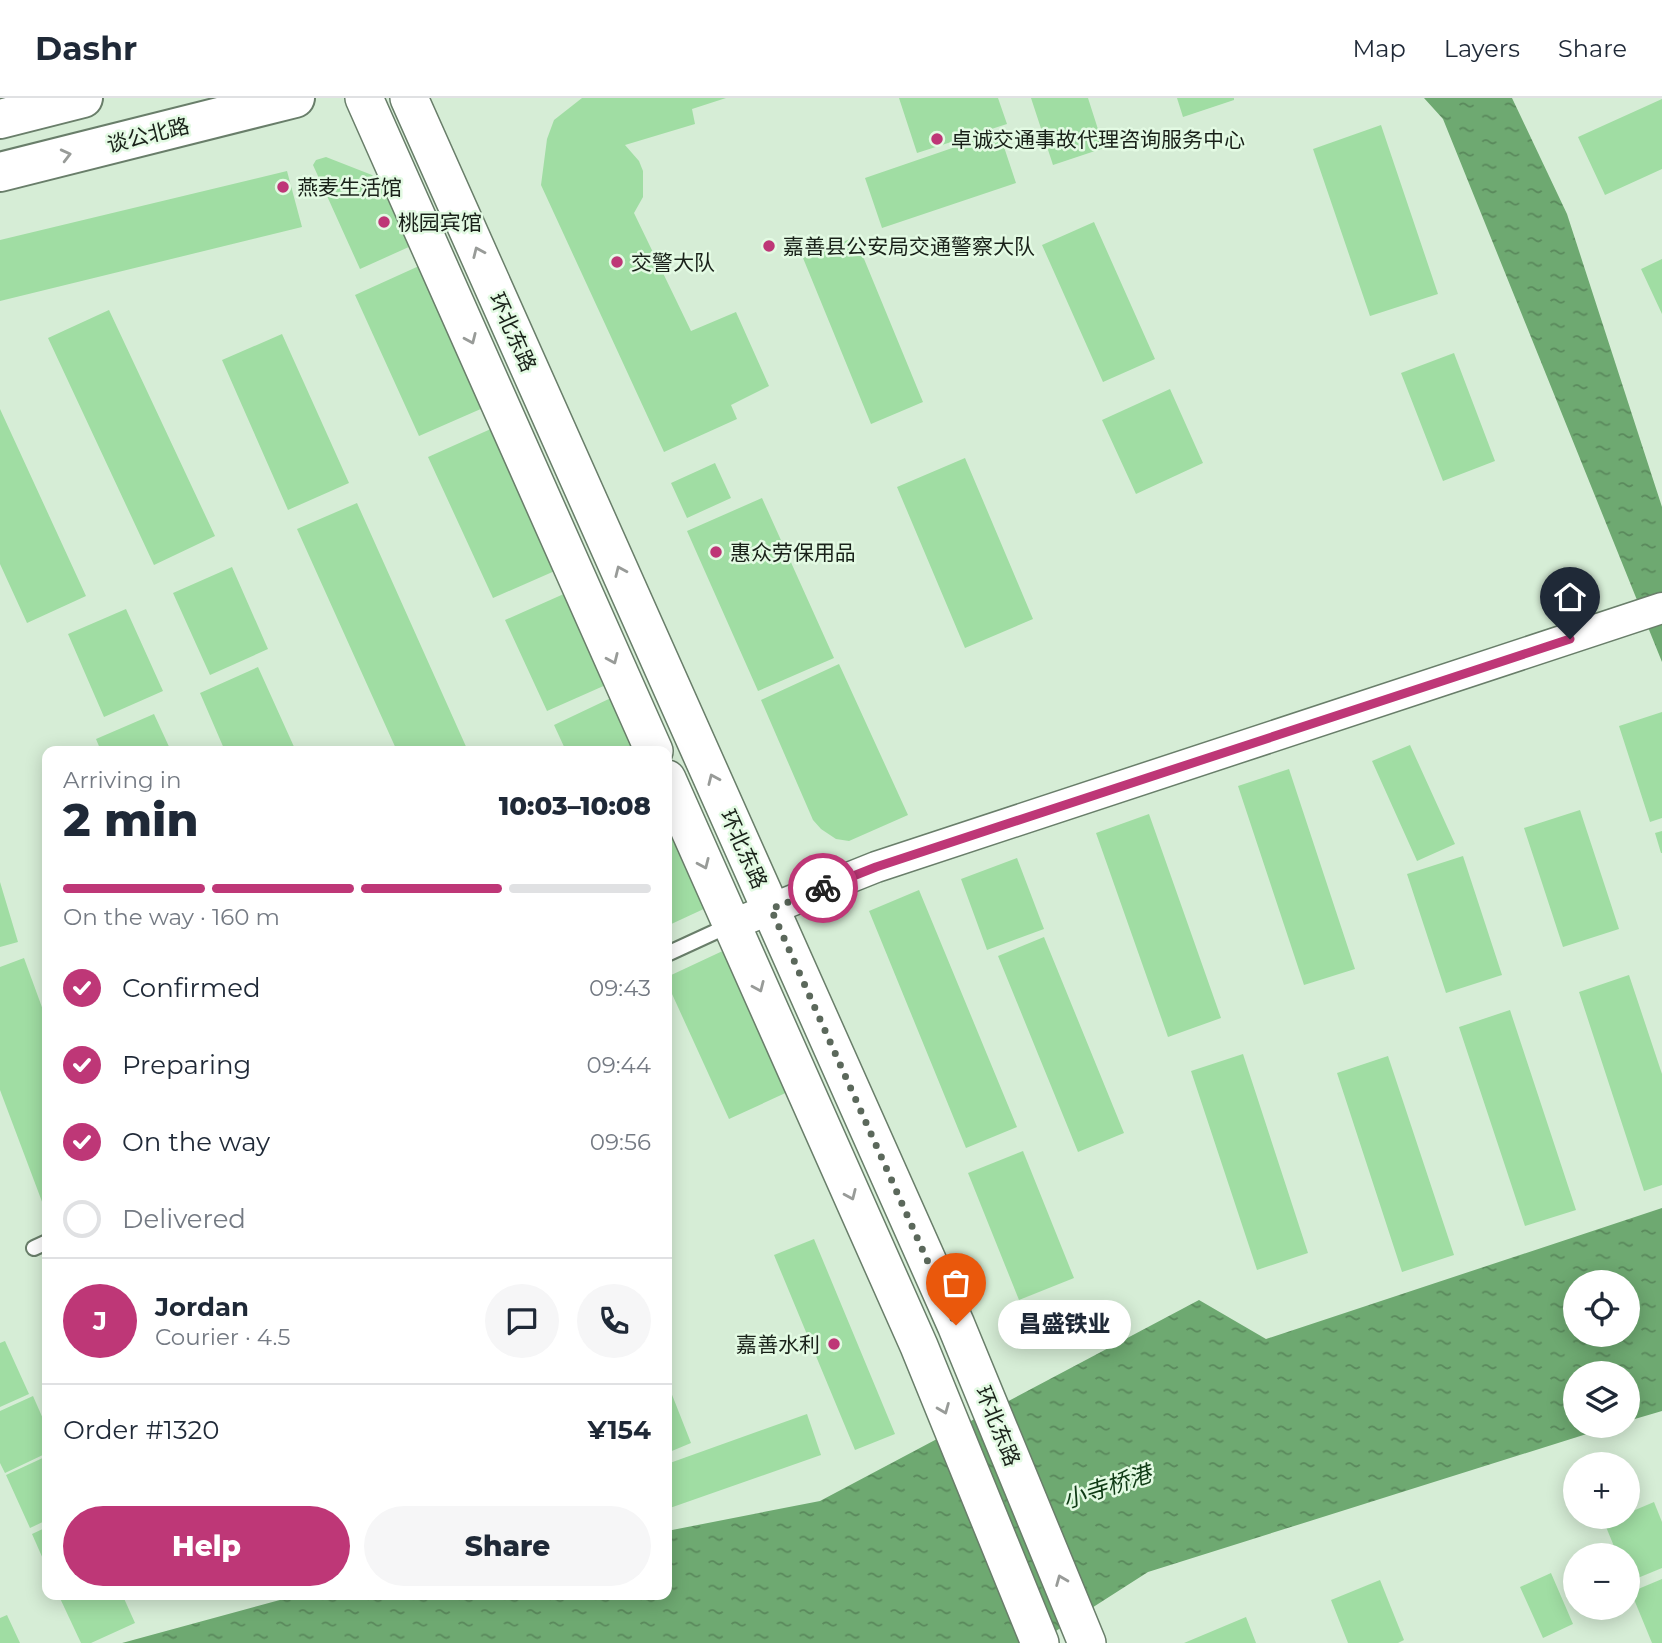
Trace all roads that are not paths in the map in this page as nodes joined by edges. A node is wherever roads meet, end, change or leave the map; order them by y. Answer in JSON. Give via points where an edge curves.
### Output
{"nodes":[{"id":1,"x":83,"y":98,"type":"edge"},
{"id":2,"x":295,"y":98,"type":"edge"},
{"id":3,"x":364,"y":98,"type":"edge"},
{"id":4,"x":409,"y":98,"type":"edge"},
{"id":5,"x":0,"y":119,"type":"edge"},
{"id":6,"x":0,"y":172,"type":"edge"},
{"id":7,"x":1662,"y":608,"type":"edge"},
{"id":8,"x":652,"y":746,"type":"edge"},
{"id":9,"x":672,"y":790,"type":"edge"},
{"id":10,"x":771,"y":909,"type":"junction"},
{"id":11,"x":731,"y":925,"type":"junction"},
{"id":12,"x":672,"y":952,"type":"edge"},
{"id":13,"x":1040,"y":1643,"type":"edge"},
{"id":14,"x":1087,"y":1643,"type":"edge"}],
"edges":[{"from":1,"to":5,"type":"main road"},
{"from":6,"to":2,"type":"main road","name":"谈公北路","one_way":true},
{"from":3,"to":8,"type":"street","name":"环北东路","one_way":true},
{"from":10,"to":4,"type":"street","name":"环北东路","one_way":true},
{"from":7,"to":10,"type":"street","via":[[876,867]]},
{"from":9,"to":11,"type":"street","name":"环北东路","one_way":true},
{"from":10,"to":11,"type":"street"},
{"from":14,"to":10,"type":"street","name":"环北东路","one_way":true,"via":[[956,1325]]},
{"from":11,"to":12,"type":"lane"},
{"from":11,"to":13,"type":"street","name":"环北东路","one_way":true,"via":[[919,1346]]}]}
